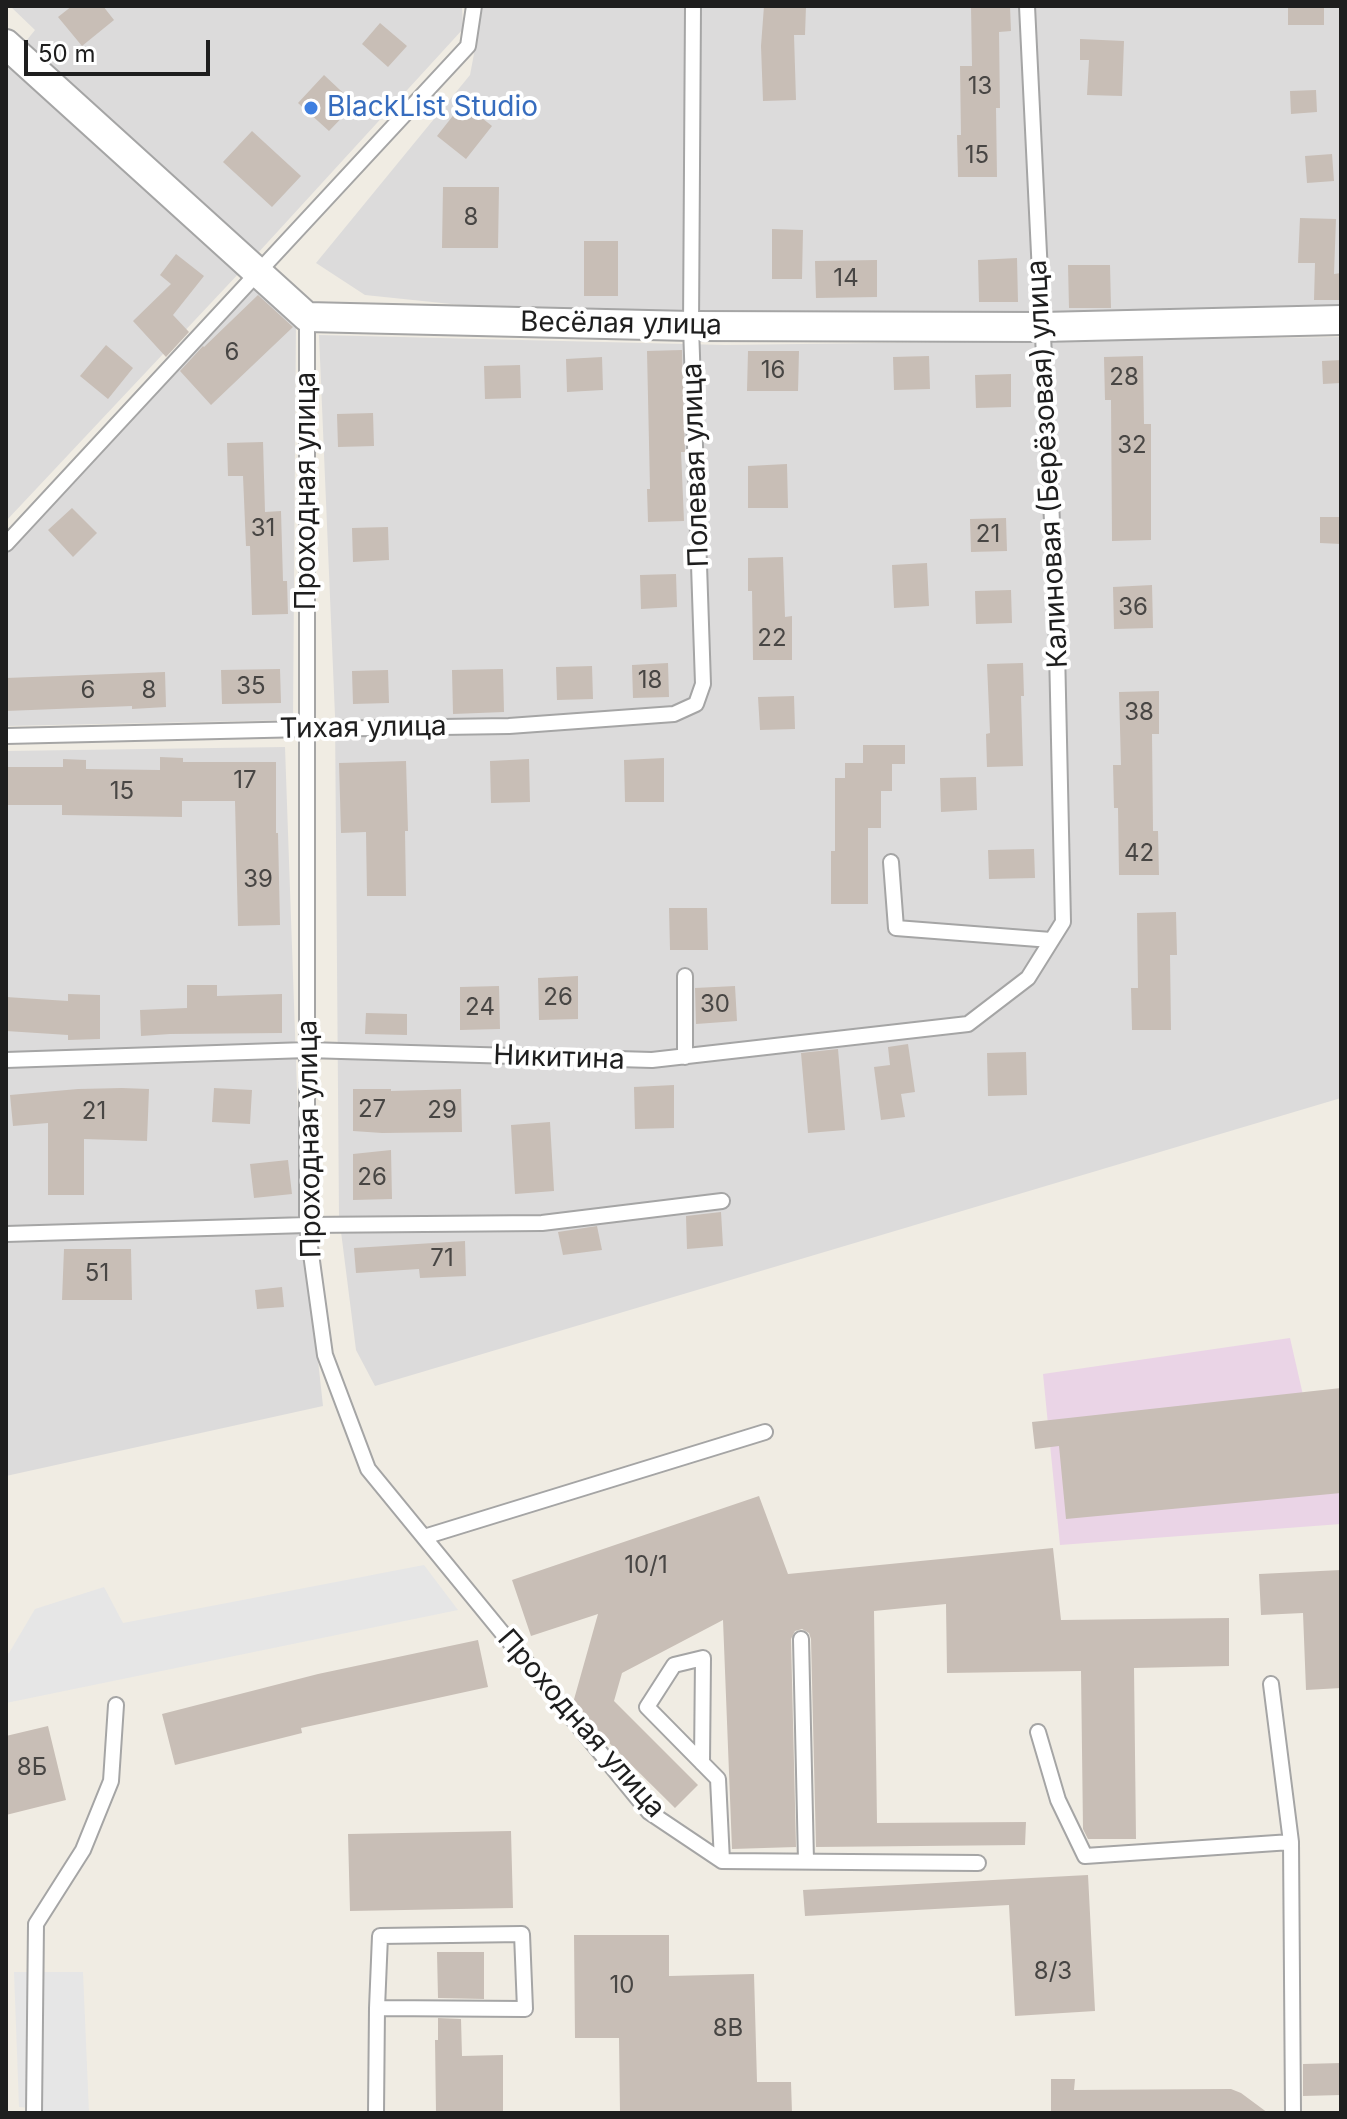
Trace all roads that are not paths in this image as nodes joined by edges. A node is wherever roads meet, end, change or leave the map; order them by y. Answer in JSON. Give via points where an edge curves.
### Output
{"nodes":[{"id":1,"x":474,"y":6,"type":"edge"},
{"id":2,"x":693,"y":6,"type":"edge"},
{"id":3,"x":1027,"y":6,"type":"edge"},
{"id":4,"x":6,"y":44,"type":"edge"},
{"id":5,"x":260,"y":272,"type":"junction"},
{"id":6,"x":307,"y":317,"type":"junction"},
{"id":7,"x":1341,"y":320,"type":"edge"},
{"id":8,"x":691,"y":326,"type":"junction"},
{"id":9,"x":1042,"y":327,"type":"junction"},
{"id":10,"x":6,"y":544,"type":"edge"},
{"id":11,"x":703,"y":684,"type":"joint"},
{"id":12,"x":306,"y":729,"type":"junction"},
{"id":13,"x":6,"y":736,"type":"edge"},
{"id":14,"x":891,"y":862,"type":"dead end"},
{"id":15,"x":1063,"y":922,"type":"joint"},
{"id":16,"x":1051,"y":940,"type":"junction"},
{"id":17,"x":685,"y":976,"type":"dead end"},
{"id":18,"x":307,"y":1050,"type":"junction"},
{"id":19,"x":685,"y":1057,"type":"junction"},
{"id":20,"x":6,"y":1060,"type":"edge"},
{"id":21,"x":722,"y":1201,"type":"dead end"},
{"id":22,"x":307,"y":1225,"type":"junction"},
{"id":23,"x":6,"y":1234,"type":"edge"},
{"id":24,"x":765,"y":1432,"type":"dead end"},
{"id":25,"x":424,"y":1537,"type":"junction"},
{"id":26,"x":801,"y":1639,"type":"dead end"},
{"id":27,"x":1271,"y":1684,"type":"dead end"},
{"id":28,"x":116,"y":1705,"type":"dead end"},
{"id":29,"x":1038,"y":1732,"type":"dead end"},
{"id":30,"x":702,"y":1763,"type":"junction"},
{"id":31,"x":1291,"y":1842,"type":"junction"},
{"id":32,"x":722,"y":1861,"type":"junction"},
{"id":33,"x":806,"y":1861,"type":"junction"},
{"id":34,"x":978,"y":1863,"type":"dead end"},
{"id":35,"x":377,"y":2008,"type":"junction"},
{"id":36,"x":34,"y":2113,"type":"edge"},
{"id":37,"x":376,"y":2113,"type":"edge"},
{"id":38,"x":1293,"y":2113,"type":"edge"}],
"edges":[{"from":1,"to":5,"type":"lane","via":[[468,46]]},
{"from":2,"to":8,"type":"lane","name":"Полевая улица"},
{"from":3,"to":9,"type":"lane","name":"Калиновая (Берёзовая) улица"},
{"from":4,"to":5,"type":"street"},
{"from":5,"to":6,"type":"street"},
{"from":5,"to":10,"type":"lane"},
{"from":6,"to":8,"type":"street","name":"Весёлая улица"},
{"from":6,"to":12,"type":"lane","name":"Проходная улица"},
{"from":7,"to":9,"type":"street","name":"Весёлая улица"},
{"from":8,"to":9,"type":"street","name":"Весёлая улица"},
{"from":8,"to":11,"type":"lane","name":"Полевая улица"},
{"from":9,"to":15,"type":"lane","name":"Калиновая (Берёзовая) улица","via":[[1056,604]]},
{"from":11,"to":12,"type":"lane","name":"Тихая улица","via":[[696,704],[674,714],[509,726]]},
{"from":12,"to":13,"type":"lane","name":"Тихая улица"},
{"from":12,"to":18,"type":"lane","name":"Проходная улица"},
{"from":14,"to":16,"type":"lane","via":[[896,928]]},
{"from":15,"to":16,"type":"lane","name":"Никитина"},
{"from":16,"to":19,"type":"lane","name":"Никитина","via":[[1028,978],[968,1024]]},
{"from":17,"to":19,"type":"lane"},
{"from":18,"to":19,"type":"lane","name":"Никитина"},
{"from":18,"to":20,"type":"lane","name":"Никитина"},
{"from":18,"to":22,"type":"lane","name":"Проходная улица"},
{"from":21,"to":22,"type":"lane","via":[[542,1223]]},
{"from":22,"to":23,"type":"lane"},
{"from":22,"to":25,"type":"lane","name":"Проходная улица","via":[[325,1355],[368,1469]]},
{"from":24,"to":25,"type":"lane"},
{"from":25,"to":32,"type":"lane","name":"Проходная улица","via":[[649,1812]]},
{"from":26,"to":33,"type":"lane"},
{"from":27,"to":31,"type":"lane"},
{"from":28,"to":36,"type":"lane","via":[[111,1781],[83,1850],[36,1924]]},
{"from":29,"to":31,"type":"lane","via":[[1058,1800],[1085,1856]]},
{"from":30,"to":30,"type":"lane","via":[[647,1707],[674,1665],[703,1658]]},
{"from":30,"to":32,"type":"lane","via":[[718,1779]]},
{"from":31,"to":38,"type":"lane"},
{"from":32,"to":33,"type":"lane"},
{"from":33,"to":34,"type":"lane"},
{"from":35,"to":35,"type":"lane","via":[[380,1936],[522,1934],[525,2009]]},
{"from":35,"to":37,"type":"lane"}]}
